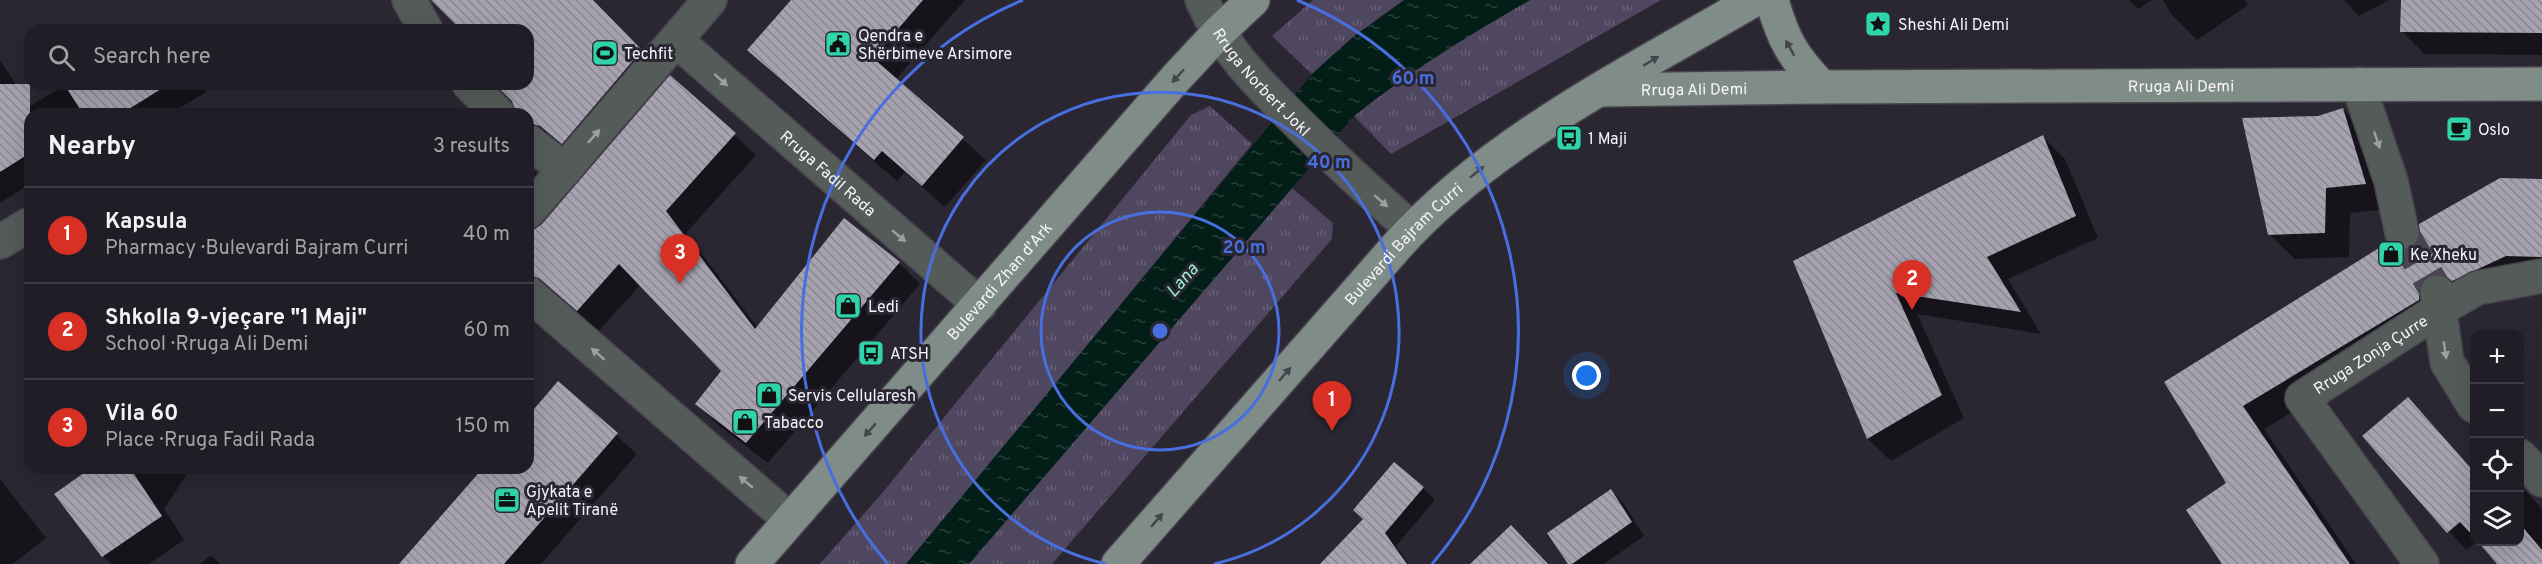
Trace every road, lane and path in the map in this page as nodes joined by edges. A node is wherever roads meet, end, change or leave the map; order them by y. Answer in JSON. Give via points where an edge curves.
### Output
{"nodes":[{"id":1,"x":409,"y":0,"type":"edge"},
{"id":2,"x":710,"y":0,"type":"edge"},
{"id":3,"x":1202,"y":0,"type":"edge"},
{"id":4,"x":1253,"y":0,"type":"edge"},
{"id":5,"x":1754,"y":0,"type":"edge"},
{"id":6,"x":1772,"y":0,"type":"edge"},
{"id":7,"x":423,"y":24,"type":"edge"},
{"id":8,"x":1218,"y":33,"type":"junction"},
{"id":9,"x":677,"y":41,"type":"junction"},
{"id":10,"x":2358,"y":84,"type":"junction"},
{"id":11,"x":2542,"y":84,"type":"edge"},
{"id":12,"x":1822,"y":87,"type":"junction"},
{"id":13,"x":475,"y":90,"type":"edge"},
{"id":14,"x":1601,"y":90,"type":"junction"},
{"id":15,"x":492,"y":108,"type":"edge"},
{"id":16,"x":534,"y":146,"type":"edge"},
{"id":17,"x":565,"y":170,"type":"junction"},
{"id":18,"x":534,"y":205,"type":"edge"},
{"id":19,"x":24,"y":228,"type":"edge"},
{"id":20,"x":1412,"y":229,"type":"junction"},
{"id":21,"x":2402,"y":233,"type":"tunnel mouth"},
{"id":22,"x":0,"y":242,"type":"edge"},
{"id":23,"x":2542,"y":276,"type":"edge"},
{"id":24,"x":534,"y":298,"type":"edge"},
{"id":25,"x":2438,"y":301,"type":"junction"},
{"id":26,"x":980,"y":305,"type":"junction"},
{"id":27,"x":2470,"y":398,"type":"edge"},
{"id":28,"x":2524,"y":460,"type":"edge"},
{"id":29,"x":2542,"y":480,"type":"edge"},
{"id":30,"x":790,"y":520,"type":"junction"},
{"id":31,"x":752,"y":564,"type":"edge"},
{"id":32,"x":1118,"y":564,"type":"edge"},
{"id":33,"x":2422,"y":564,"type":"edge"}],
"edges":[{"from":1,"to":7,"type":"street"},
{"from":2,"to":9,"type":"street"},
{"from":3,"to":8,"type":"street","name":"Rruga Norbert Jokl"},
{"from":4,"to":8,"type":"main road","name":"Bulevardi Zhan d'Ark"},
{"from":14,"to":5,"type":"main road","name":"Bulevardi Bajram Curri","one_way":true},
{"from":12,"to":6,"type":"main road","one_way":true,"via":[[1797,61],[1780,30]]},
{"from":8,"to":20,"type":"street","name":"Rruga Norbert Jokl","one_way":true,"via":[[1249,74],[1349,174]]},
{"from":8,"to":26,"type":"main road","name":"Bulevardi Zhan d'Ark","one_way":true},
{"from":17,"to":9,"type":"street","one_way":true},
{"from":9,"to":26,"type":"street","name":"Rruga Fadil Rada","one_way":true},
{"from":10,"to":11,"type":"main road","name":"Rruga Ali Demi"},
{"from":10,"to":12,"type":"main road","name":"Rruga Ali Demi"},
{"from":10,"to":21,"type":"street","one_way":true,"via":[[2391,181]]},
{"from":12,"to":14,"type":"main road","name":"Rruga Ali Demi"},
{"from":13,"to":15,"type":"street"},
{"from":20,"to":14,"type":"main road","name":"Bulevardi Bajram Curri","one_way":true,"via":[[1509,147]]},
{"from":16,"to":17,"type":"street"},
{"from":17,"to":18,"type":"street"},
{"from":19,"to":22,"type":"street"},
{"from":32,"to":20,"type":"main road","name":"Bulevardi Bajram Curri","one_way":true},
{"from":23,"to":25,"type":"street","name":"Rruga Zonja Çurre","via":[[2477,288]]},
{"from":30,"to":24,"type":"street","one_way":true},
{"from":25,"to":27,"type":"street","name":"Rruga Zonja Çurre","one_way":true,"via":[[2447,362]]},
{"from":25,"to":33,"type":"street","name":"Rruga Zonja Çurre","via":[[2302,398]]},
{"from":26,"to":30,"type":"main road","name":"Bulevardi Zhan d'Ark","one_way":true},
{"from":28,"to":29,"type":"street"},
{"from":30,"to":31,"type":"main road","name":"Bulevardi Zhan d'Ark"}]}
